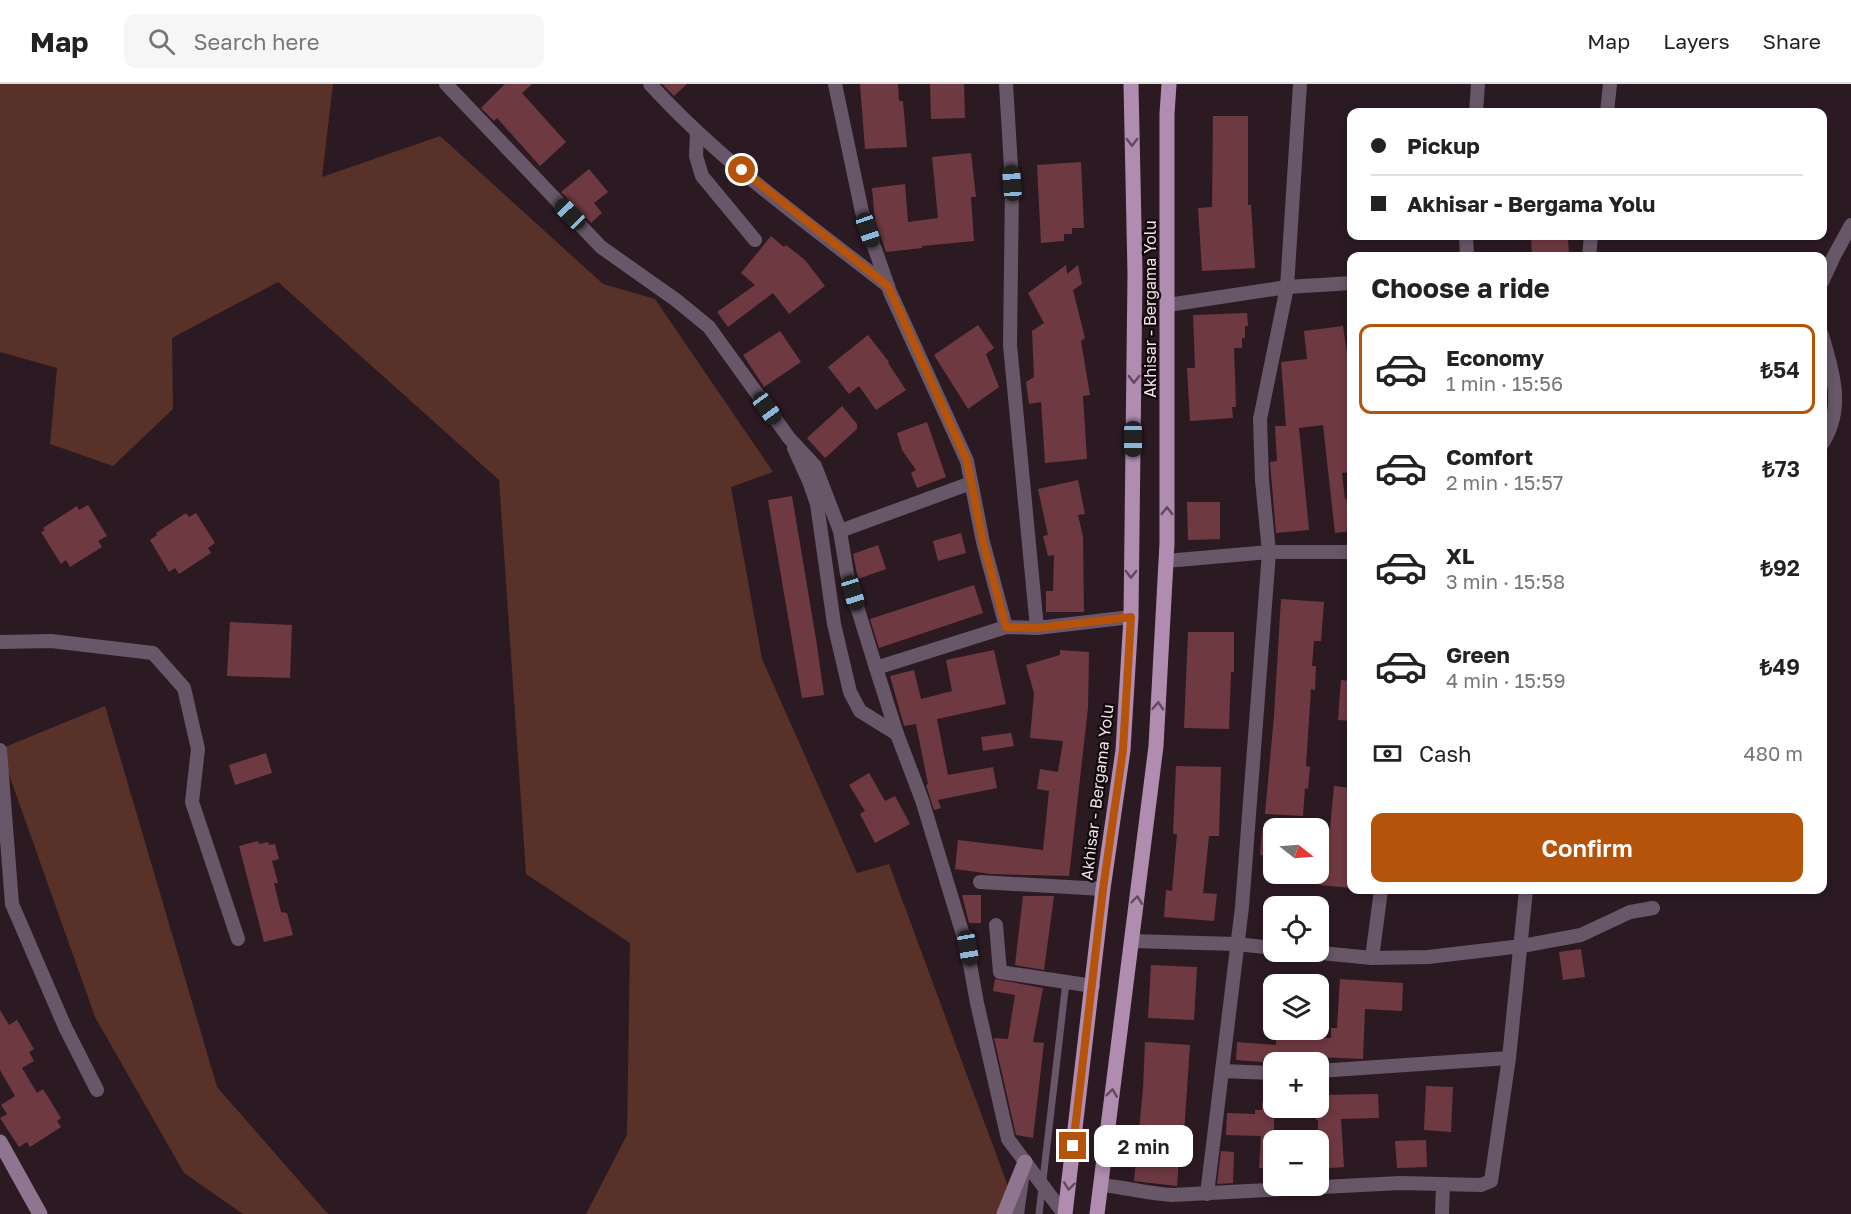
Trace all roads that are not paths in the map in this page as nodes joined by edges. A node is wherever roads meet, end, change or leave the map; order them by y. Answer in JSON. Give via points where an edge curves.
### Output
{"nodes":[{"id":1,"x":446,"y":84,"type":"edge"},
{"id":2,"x":650,"y":84,"type":"edge"},
{"id":3,"x":835,"y":84,"type":"edge"},
{"id":4,"x":1006,"y":84,"type":"edge"},
{"id":5,"x":1131,"y":84,"type":"edge"},
{"id":6,"x":1169,"y":84,"type":"edge"},
{"id":7,"x":1300,"y":84,"type":"edge"},
{"id":8,"x":1478,"y":84,"type":"edge"},
{"id":9,"x":1610,"y":84,"type":"edge"},
{"id":10,"x":1476,"y":108,"type":"edge"},
{"id":11,"x":1607,"y":108,"type":"edge"},
{"id":12,"x":697,"y":132,"type":"junction"},
{"id":13,"x":1851,"y":225,"type":"edge"},
{"id":14,"x":755,"y":240,"type":"dead end"},
{"id":15,"x":1827,"y":272,"type":"edge"},
{"id":16,"x":1347,"y":283,"type":"edge"},
{"id":17,"x":888,"y":286,"type":"junction"},
{"id":18,"x":1287,"y":287,"type":"junction"},
{"id":19,"x":1168,"y":305,"type":"junction"},
{"id":20,"x":1827,"y":358,"type":"edge"},
{"id":21,"x":1827,"y":437,"type":"edge"},
{"id":22,"x":789,"y":438,"type":"junction"},
{"id":23,"x":971,"y":483,"type":"junction"},
{"id":24,"x":840,"y":531,"type":"junction"},
{"id":25,"x":1269,"y":552,"type":"junction"},
{"id":26,"x":1347,"y":552,"type":"edge"},
{"id":27,"x":1166,"y":561,"type":"junction"},
{"id":28,"x":1131,"y":617,"type":"junction"},
{"id":29,"x":1006,"y":627,"type":"junction"},
{"id":30,"x":1037,"y":628,"type":"junction"},
{"id":31,"x":0,"y":642,"type":"edge"},
{"id":32,"x":876,"y":668,"type":"junction"},
{"id":33,"x":897,"y":734,"type":"junction"},
{"id":34,"x":0,"y":750,"type":"edge"},
{"id":35,"x":980,"y":882,"type":"dead end"},
{"id":36,"x":1103,"y":889,"type":"junction"},
{"id":37,"x":1380,"y":894,"type":"edge"},
{"id":38,"x":1526,"y":894,"type":"edge"},
{"id":39,"x":1653,"y":909,"type":"dead end"},
{"id":40,"x":996,"y":925,"type":"dead end"},
{"id":41,"x":238,"y":939,"type":"dead end"},
{"id":42,"x":1131,"y":941,"type":"junction"},
{"id":43,"x":1236,"y":944,"type":"junction"},
{"id":44,"x":1522,"y":946,"type":"junction"},
{"id":45,"x":1263,"y":947,"type":"edge"},
{"id":46,"x":1329,"y":954,"type":"edge"},
{"id":47,"x":1372,"y":958,"type":"junction"},
{"id":48,"x":1066,"y":982,"type":"junction"},
{"id":49,"x":1093,"y":986,"type":"junction"},
{"id":50,"x":1509,"y":1058,"type":"junction"},
{"id":51,"x":1329,"y":1070,"type":"edge"},
{"id":52,"x":1221,"y":1071,"type":"junction"},
{"id":53,"x":1263,"y":1073,"type":"edge"},
{"id":54,"x":97,"y":1090,"type":"dead end"},
{"id":55,"x":0,"y":1142,"type":"edge"},
{"id":56,"x":1025,"y":1162,"type":"junction"},
{"id":57,"x":1042,"y":1184,"type":"junction"},
{"id":58,"x":1443,"y":1184,"type":"junction"},
{"id":59,"x":1101,"y":1185,"type":"junction"},
{"id":60,"x":1207,"y":1194,"type":"junction"},
{"id":61,"x":40,"y":1214,"type":"edge"},
{"id":62,"x":1004,"y":1214,"type":"edge"},
{"id":63,"x":1017,"y":1214,"type":"edge"},
{"id":64,"x":1039,"y":1214,"type":"edge"},
{"id":65,"x":1065,"y":1214,"type":"edge"},
{"id":66,"x":1097,"y":1214,"type":"edge"},
{"id":67,"x":1442,"y":1214,"type":"edge"}],
"edges":[{"from":1,"to":22,"type":"street","via":[[601,247],[709,327]]},
{"from":2,"to":12,"type":"street"},
{"from":3,"to":17,"type":"street","via":[[862,212]]},
{"from":4,"to":30,"type":"street","via":[[1012,183],[1010,345]]},
{"from":5,"to":28,"type":"main road","name":"Akhisar - Bergama Yolu","one_way":true,"via":[[1135,274]]},
{"from":6,"to":19,"type":"main road","name":"Akhisar - Bergama Yolu"},
{"from":7,"to":18,"type":"street"},
{"from":8,"to":10,"type":"street"},
{"from":9,"to":11,"type":"street"},
{"from":12,"to":14,"type":"street","via":[[696,156],[702,176]]},
{"from":12,"to":17,"type":"street"},
{"from":13,"to":15,"type":"street"},
{"from":16,"to":18,"type":"street"},
{"from":17,"to":23,"type":"street","via":[[967,461]]},
{"from":18,"to":19,"type":"street"},
{"from":18,"to":25,"type":"street","via":[[1260,419]]},
{"from":27,"to":19,"type":"main road","name":"Akhisar - Bergama Yolu","one_way":true},
{"from":20,"to":21,"type":"street","via":[[1836,399],[1832,430]]},
{"from":22,"to":24,"type":"street","via":[[815,466]]},
{"from":22,"to":33,"type":"street","via":[[817,504],[834,624],[850,692],[860,711]]},
{"from":23,"to":24,"type":"street"},
{"from":23,"to":29,"type":"street"},
{"from":24,"to":32,"type":"street","via":[[847,574]]},
{"from":25,"to":26,"type":"street"},
{"from":25,"to":27,"type":"street"},
{"from":25,"to":43,"type":"street"},
{"from":42,"to":27,"type":"main road","name":"Akhisar - Bergama Yolu","one_way":true,"via":[[1156,746]]},
{"from":28,"to":30,"type":"street"},
{"from":28,"to":36,"type":"main road","name":"Akhisar - Bergama Yolu","via":[[1123,750]]},
{"from":29,"to":30,"type":"street"},
{"from":29,"to":32,"type":"street"},
{"from":31,"to":41,"type":"street","via":[[51,641],[153,653],[184,688],[198,749],[192,802]]},
{"from":32,"to":33,"type":"street"},
{"from":33,"to":56,"type":"street","via":[[968,948],[1008,1139]]},
{"from":34,"to":54,"type":"street","via":[[12,904]]},
{"from":35,"to":36,"type":"street"},
{"from":36,"to":49,"type":"main road","name":"Akhisar - Bergama Yolu"},
{"from":37,"to":47,"type":"street"},
{"from":38,"to":44,"type":"street"},
{"from":39,"to":44,"type":"street","via":[[1630,912],[1581,935]]},
{"from":40,"to":48,"type":"street","via":[[1000,972]]},
{"from":42,"to":43,"type":"street"},
{"from":59,"to":42,"type":"main road","name":"Akhisar - Bergama Yolu","one_way":true},
{"from":43,"to":45,"type":"street"},
{"from":43,"to":52,"type":"street"},
{"from":44,"to":47,"type":"street","via":[[1428,957]]},
{"from":44,"to":50,"type":"street"},
{"from":46,"to":47,"type":"street"},
{"from":48,"to":49,"type":"street"},
{"from":48,"to":57,"type":"lane"},
{"from":49,"to":65,"type":"main road","name":"Akhisar - Bergama Yolu","one_way":true},
{"from":50,"to":51,"type":"street"},
{"from":50,"to":58,"type":"street","via":[[1491,1181],[1481,1185]]},
{"from":52,"to":53,"type":"street"},
{"from":52,"to":60,"type":"street"},
{"from":55,"to":61,"type":"street"},
{"from":56,"to":57,"type":"street"},
{"from":56,"to":62,"type":"street"},
{"from":56,"to":63,"type":"street"},
{"from":57,"to":64,"type":"lane"},
{"from":57,"to":65,"type":"street"},
{"from":58,"to":60,"type":"street","via":[[1318,1186]]},
{"from":58,"to":67,"type":"street"},
{"from":59,"to":60,"type":"street","via":[[1147,1194]]},
{"from":59,"to":66,"type":"main road","name":"Akhisar - Bergama Yolu"}]}
